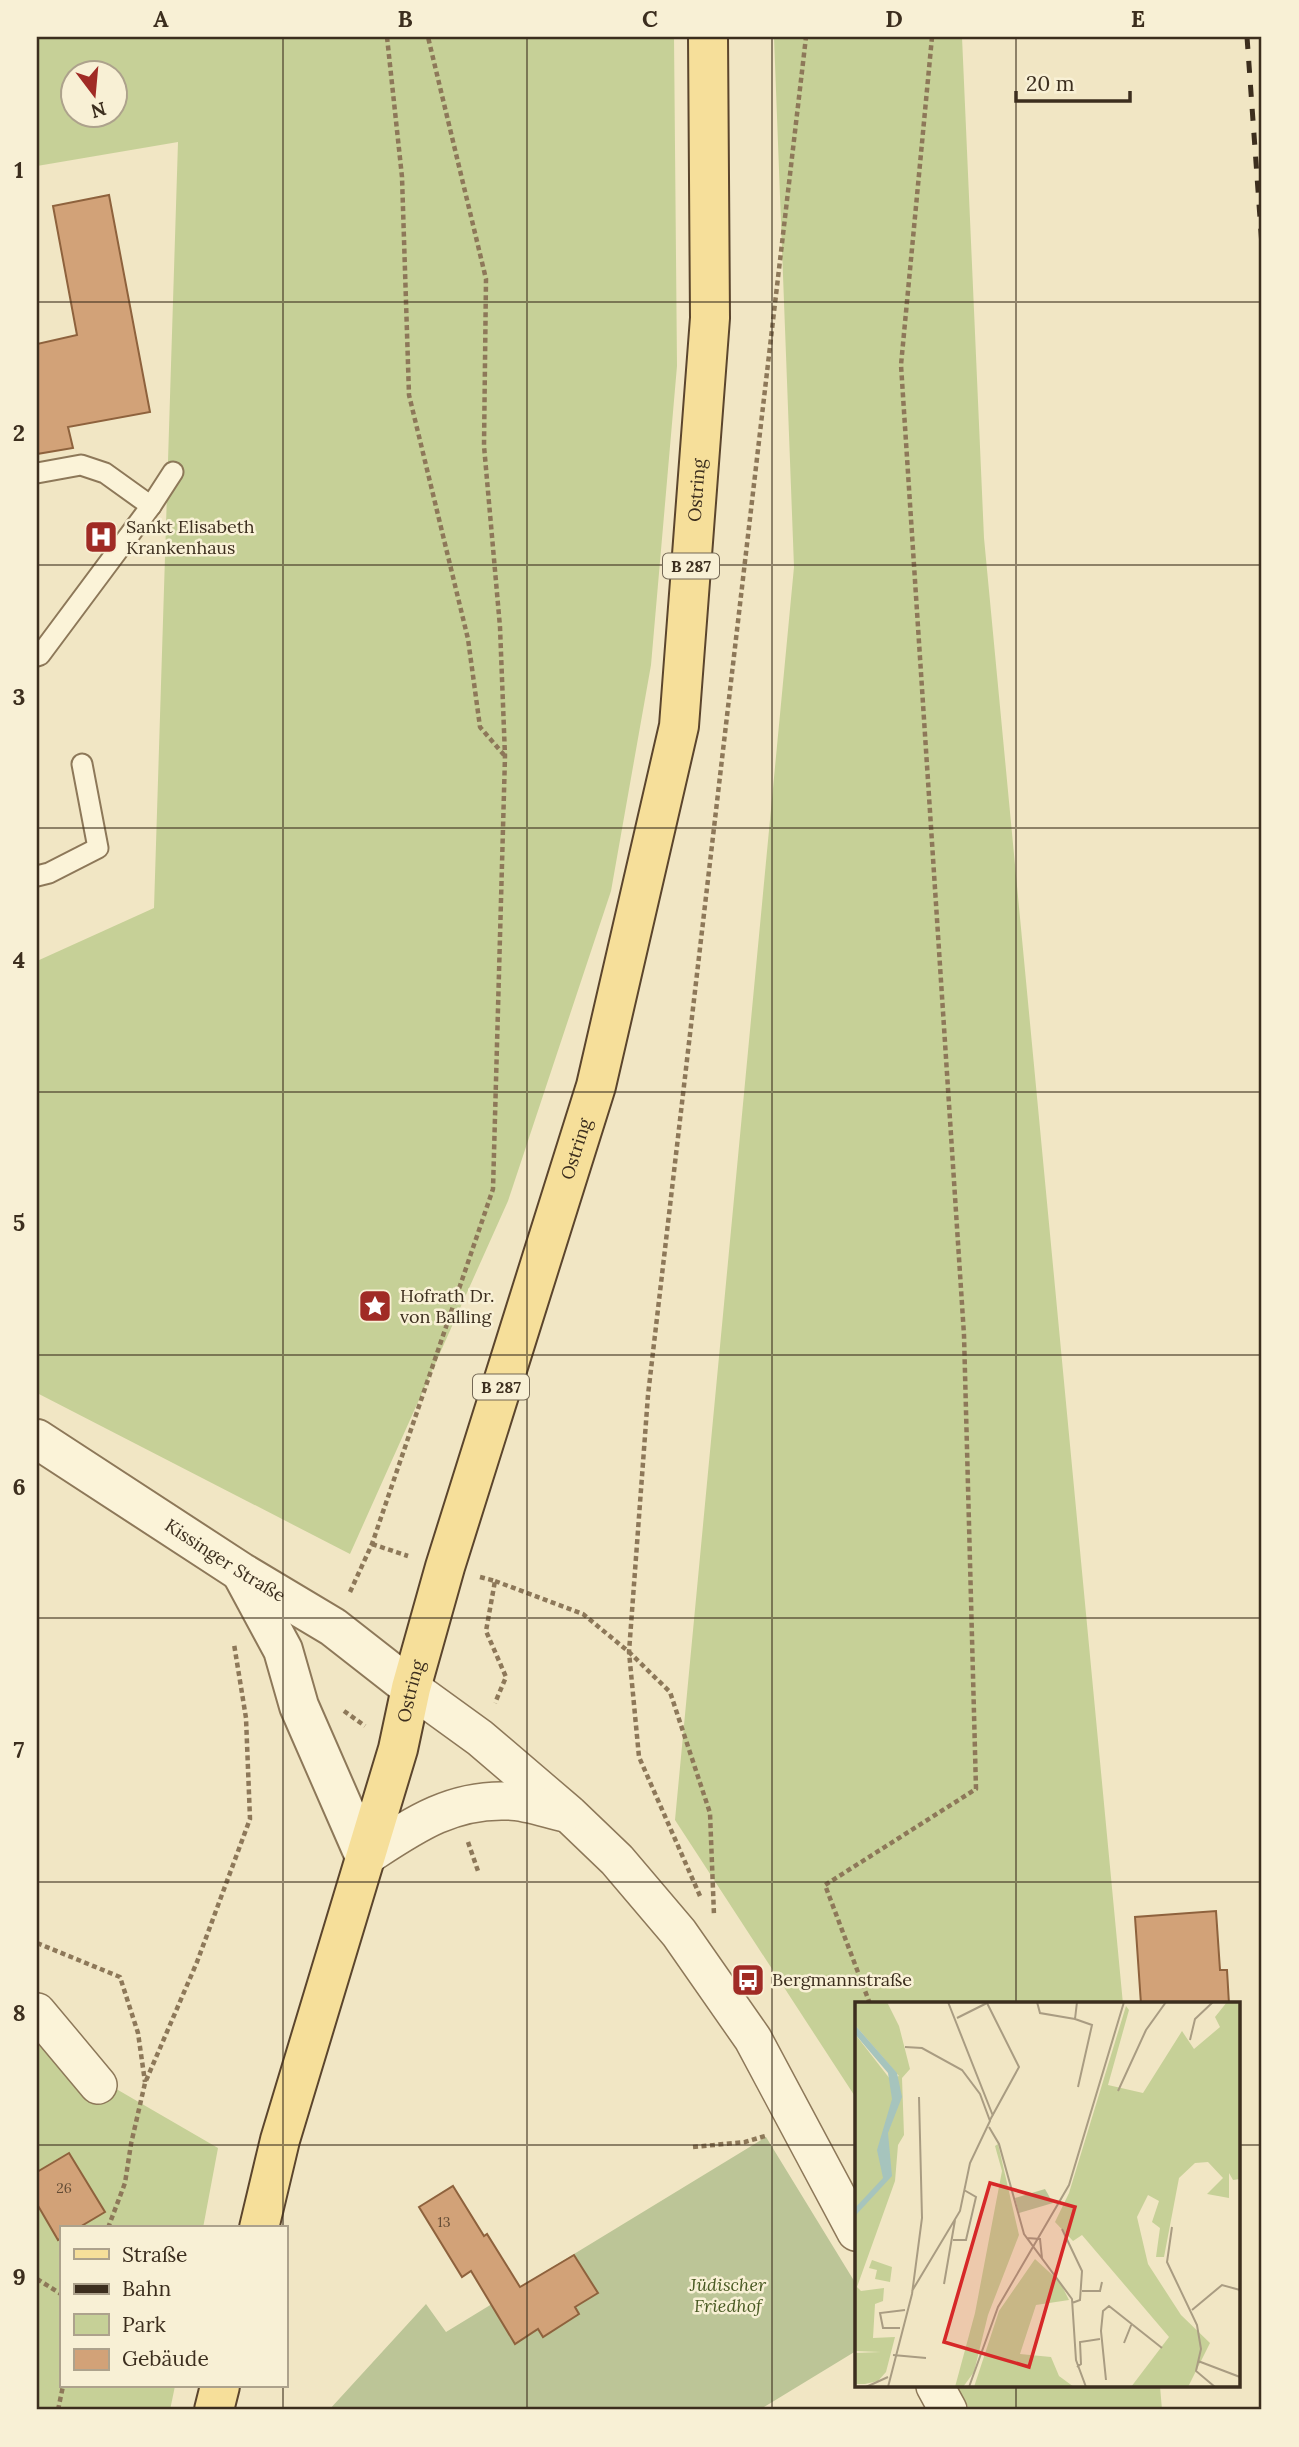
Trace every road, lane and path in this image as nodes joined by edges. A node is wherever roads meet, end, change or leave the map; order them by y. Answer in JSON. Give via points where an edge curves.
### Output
{"nodes":[{"id":1,"x":387,"y":37,"type":"edge"},
{"id":2,"x":428,"y":37,"type":"edge"},
{"id":3,"x":708,"y":37,"type":"edge"},
{"id":4,"x":806,"y":37,"type":"edge"},
{"id":5,"x":932,"y":37,"type":"edge"},
{"id":6,"x":173,"y":472,"type":"dead end"},
{"id":7,"x":37,"y":473,"type":"edge"},
{"id":8,"x":151,"y":506,"type":"junction"},
{"id":9,"x":37,"y":656,"type":"edge"},
{"id":10,"x":505,"y":756,"type":"junction"},
{"id":11,"x":82,"y":764,"type":"dead end"},
{"id":12,"x":37,"y":876,"type":"edge"},
{"id":13,"x":37,"y":1439,"type":"edge"},
{"id":14,"x":241,"y":1572,"type":"junction"},
{"id":15,"x":495,"y":1581,"type":"dead end"},
{"id":16,"x":333,"y":1628,"type":"junction"},
{"id":17,"x":629,"y":1652,"type":"junction"},
{"id":18,"x":246,"y":1658,"type":"dead end"},
{"id":19,"x":411,"y":1688,"type":"junction"},
{"id":20,"x":569,"y":1814,"type":"junction"},
{"id":21,"x":466,"y":1836,"type":"dead end"},
{"id":22,"x":365,"y":1857,"type":"junction"},
{"id":23,"x":479,"y":1874,"type":"dead end"},
{"id":24,"x":715,"y":1923,"type":"dead end"},
{"id":25,"x":679,"y":1933,"type":"junction"},
{"id":26,"x":37,"y":1943,"type":"edge"},
{"id":27,"x":869,"y":2002,"type":"edge"},
{"id":28,"x":37,"y":2012,"type":"edge"},
{"id":29,"x":145,"y":2082,"type":"junction"},
{"id":30,"x":98,"y":2085,"type":"dead end"},
{"id":31,"x":755,"y":2139,"type":"dead end"},
{"id":32,"x":693,"y":2147,"type":"dead end"},
{"id":33,"x":109,"y":2226,"type":"edge"},
{"id":34,"x":259,"y":2226,"type":"edge"},
{"id":35,"x":855,"y":2230,"type":"edge"},
{"id":36,"x":37,"y":2279,"type":"edge"},
{"id":37,"x":60,"y":2293,"type":"edge"},
{"id":38,"x":63,"y":2388,"type":"edge"},
{"id":39,"x":220,"y":2388,"type":"edge"},
{"id":40,"x":936,"y":2388,"type":"edge"},
{"id":41,"x":58,"y":2410,"type":"edge"},
{"id":42,"x":214,"y":2410,"type":"edge"},
{"id":43,"x":948,"y":2410,"type":"edge"}],
"edges":[{"from":1,"to":10,"type":"path","via":[[402,177],[409,395],[468,639],[480,727]]},
{"from":2,"to":10,"type":"path","via":[[486,279],[484,446],[500,627]]},
{"from":3,"to":19,"type":"main road","name":"Ostring","number":"B 287","via":[[710,318],[679,726],[596,1086],[444,1567]]},
{"from":4,"to":17,"type":"path","via":[[648,1395]]},
{"from":5,"to":27,"type":"path","via":[[901,365],[964,1335],[976,1789],[825,1885]]},
{"from":6,"to":8,"type":"lane"},
{"from":7,"to":8,"type":"lane","via":[[81,465],[105,473]]},
{"from":8,"to":9,"type":"lane"},
{"from":10,"to":16,"type":"path","via":[[493,1188],[372,1544]]},
{"from":11,"to":12,"type":"lane","via":[[98,848]]},
{"from":13,"to":14,"type":"street","name":"Kissinger Straße"},
{"from":14,"to":16,"type":"street","name":"Kissinger Straße"},
{"from":14,"to":22,"type":"street","via":[[283,1650],[299,1706]]},
{"from":15,"to":17,"type":"path","via":[[583,1614]]},
{"from":16,"to":19,"type":"street","name":"Kissinger Straße"},
{"from":17,"to":24,"type":"path","via":[[670,1692],[710,1813]]},
{"from":17,"to":25,"type":"path","via":[[639,1757],[704,1905]]},
{"from":18,"to":29,"type":"path","via":[[233,1638],[246,1718],[250,1819],[197,1962]]},
{"from":19,"to":20,"type":"street","via":[[480,1738]]},
{"from":19,"to":22,"type":"main road","name":"Ostring","number":"B 287"},
{"from":20,"to":22,"type":"street","via":[[508,1801],[456,1806],[417,1822]]},
{"from":20,"to":25,"type":"street","via":[[617,1860]]},
{"from":21,"to":23,"type":"path"},
{"from":22,"to":34,"type":"main road","name":"Ostring","number":"B 287","via":[[280,2140]]},
{"from":25,"to":35,"type":"street","via":[[753,2039]]},
{"from":26,"to":29,"type":"path","via":[[120,1977],[138,2033]]},
{"from":28,"to":30,"type":"street"},
{"from":29,"to":33,"type":"path","via":[[125,2183]]},
{"from":31,"to":32,"type":"path"},
{"from":36,"to":37,"type":"path"},
{"from":38,"to":41,"type":"path"},
{"from":39,"to":42,"type":"main road"},
{"from":40,"to":43,"type":"street"}]}
